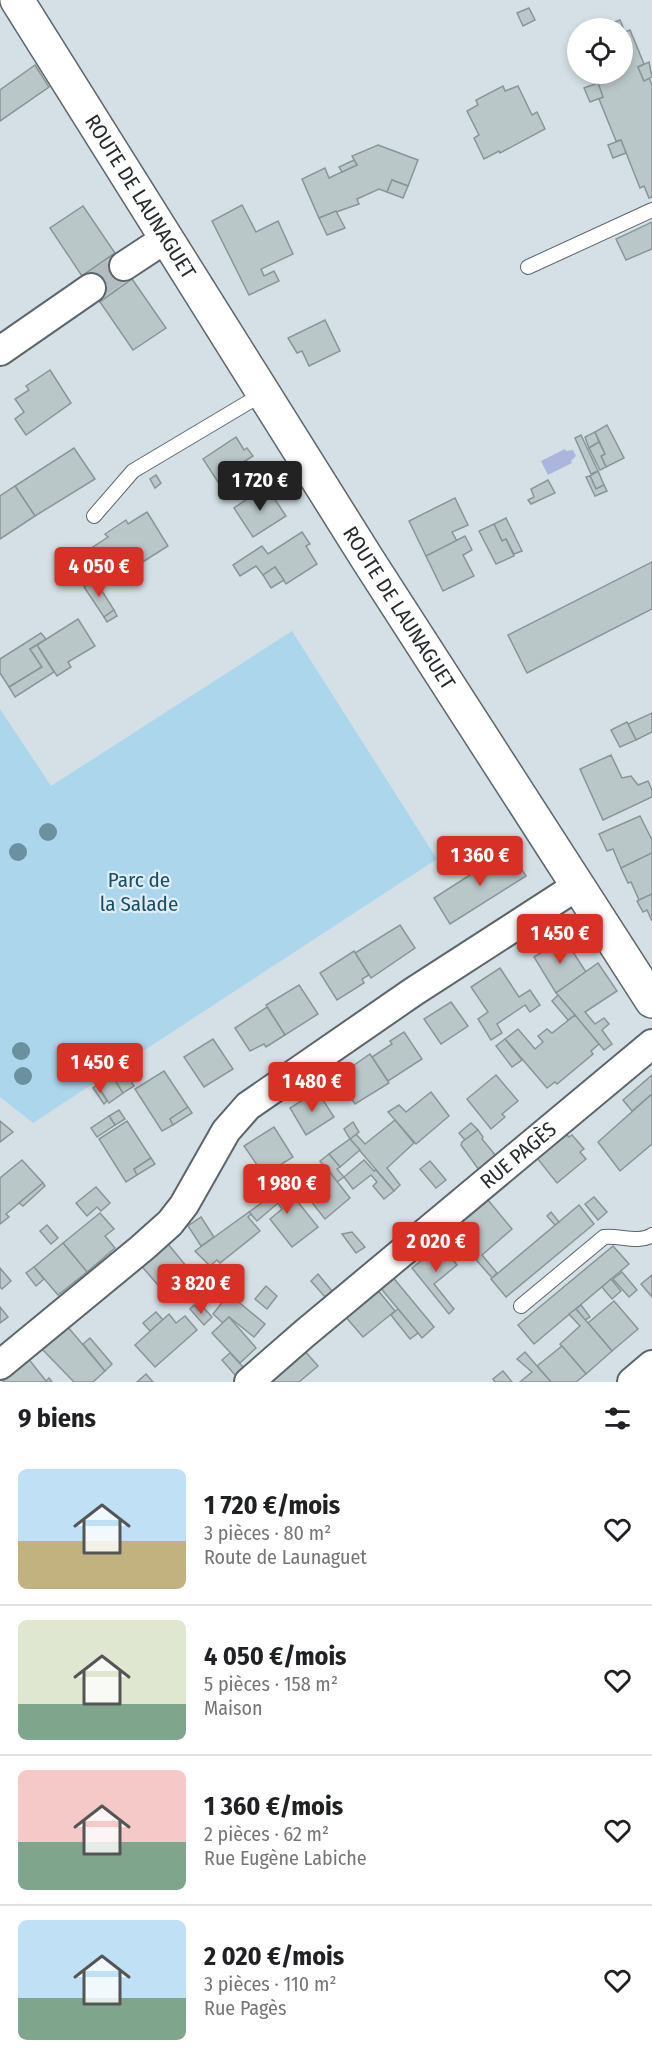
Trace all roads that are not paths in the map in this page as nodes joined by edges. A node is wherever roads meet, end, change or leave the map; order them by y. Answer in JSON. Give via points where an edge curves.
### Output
{"nodes":[{"id":1,"x":17,"y":0,"type":"edge"},
{"id":2,"x":652,"y":210,"type":"edge"},
{"id":3,"x":165,"y":239,"type":"junction"},
{"id":4,"x":124,"y":266,"type":"tunnel mouth"},
{"id":5,"x":528,"y":267,"type":"dead end"},
{"id":6,"x":91,"y":288,"type":"tunnel mouth"},
{"id":7,"x":0,"y":351,"type":"edge"},
{"id":8,"x":264,"y":393,"type":"junction"},
{"id":9,"x":94,"y":516,"type":"dead end"},
{"id":10,"x":577,"y":886,"type":"junction"},
{"id":11,"x":652,"y":1001,"type":"edge"},
{"id":12,"x":652,"y":1044,"type":"edge"},
{"id":13,"x":652,"y":1235,"type":"edge"},
{"id":14,"x":521,"y":1306,"type":"dead end"},
{"id":15,"x":0,"y":1365,"type":"edge"},
{"id":16,"x":652,"y":1365,"type":"edge"},
{"id":17,"x":249,"y":1382,"type":"edge"},
{"id":18,"x":632,"y":1382,"type":"edge"}],
"edges":[{"from":1,"to":3,"type":"main road","name":"ROUTE DE LAUNAGUET"},
{"from":2,"to":5,"type":"lane"},
{"from":3,"to":4,"type":"street"},
{"from":3,"to":8,"type":"main road","name":"ROUTE DE LAUNAGUET"},
{"from":6,"to":7,"type":"street"},
{"from":8,"to":9,"type":"lane","via":[[133,471]]},
{"from":8,"to":10,"type":"main road","name":"ROUTE DE LAUNAGUET"},
{"from":10,"to":11,"type":"main road","name":"ROUTE DE LAUNAGUET"},
{"from":10,"to":15,"type":"street","via":[[413,992],[248,1106],[226,1131],[170,1223]]},
{"from":12,"to":17,"type":"street","name":"RUE PAGÈS"},
{"from":13,"to":14,"type":"lane","via":[[603,1237]]},
{"from":16,"to":18,"type":"street"}]}
